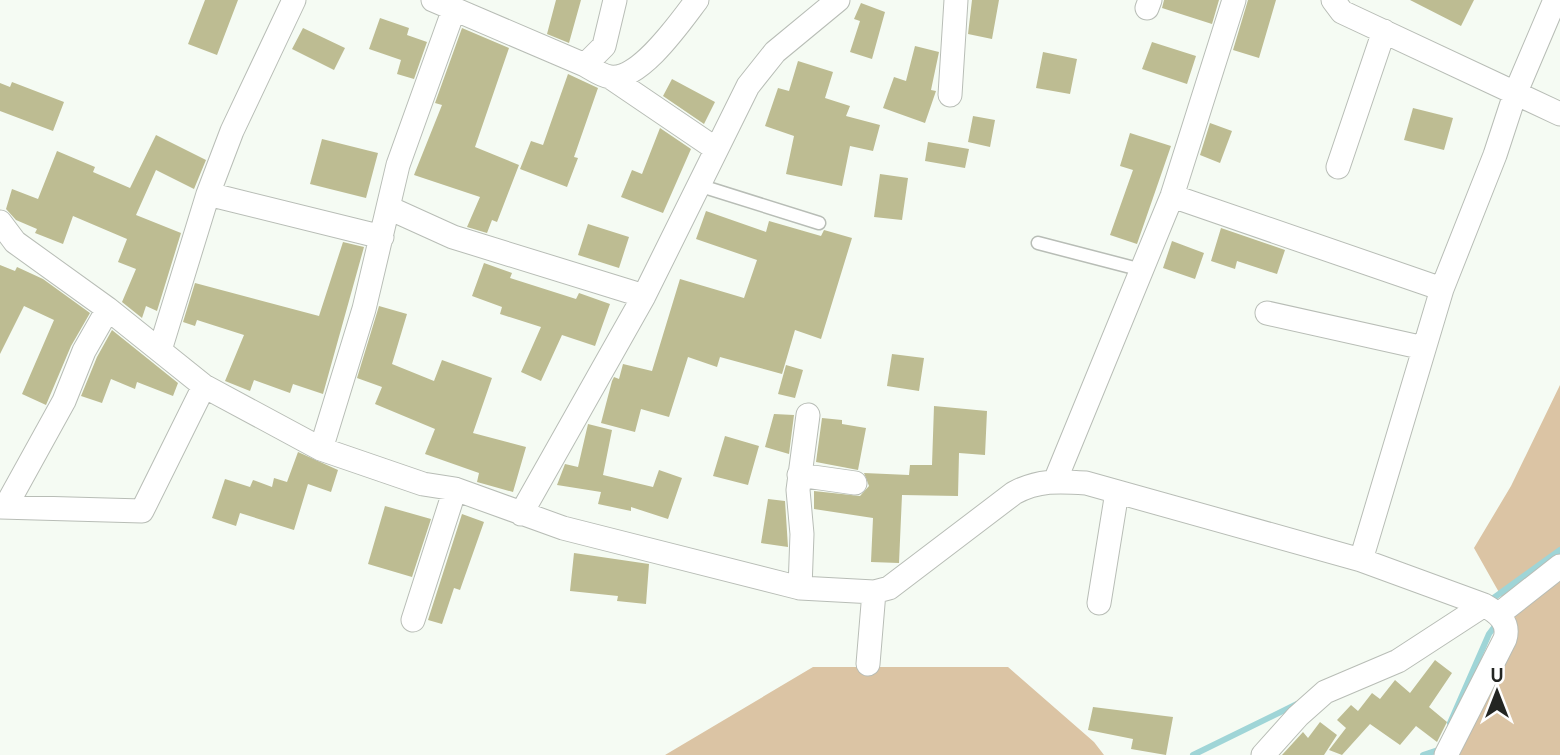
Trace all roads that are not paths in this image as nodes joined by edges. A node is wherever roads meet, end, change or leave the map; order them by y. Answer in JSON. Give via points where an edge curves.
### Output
{"nodes":[{"id":1,"x":294,"y":0,"type":"edge"},
{"id":2,"x":615,"y":0,"type":"edge"},
{"id":3,"x":697,"y":0,"type":"edge"},
{"id":4,"x":838,"y":0,"type":"edge"},
{"id":5,"x":956,"y":0,"type":"edge"},
{"id":6,"x":1234,"y":0,"type":"edge"},
{"id":7,"x":1333,"y":0,"type":"edge"},
{"id":8,"x":1555,"y":0,"type":"edge"},
{"id":9,"x":444,"y":5,"type":"edge"},
{"id":10,"x":1384,"y":32,"type":"junction"},
{"id":11,"x":585,"y":65,"type":"junction"},
{"id":12,"x":610,"y":77,"type":"junction"},
{"id":13,"x":1515,"y":94,"type":"junction"},
{"id":14,"x":950,"y":95,"type":"dead end"},
{"id":15,"x":1560,"y":114,"type":"edge"},
{"id":16,"x":716,"y":149,"type":"junction"},
{"id":17,"x":1338,"y":167,"type":"dead end"},
{"id":18,"x":698,"y":185,"type":"junction"},
{"id":19,"x":208,"y":194,"type":"junction"},
{"id":20,"x":1172,"y":196,"type":"junction"},
{"id":21,"x":389,"y":208,"type":"junction"},
{"id":22,"x":0,"y":222,"type":"edge"},
{"id":23,"x":820,"y":223,"type":"dead end"},
{"id":24,"x":382,"y":237,"type":"junction"},
{"id":25,"x":1038,"y":243,"type":"dead end"},
{"id":26,"x":1143,"y":270,"type":"junction"},
{"id":27,"x":1442,"y":289,"type":"junction"},
{"id":28,"x":644,"y":296,"type":"junction"},
{"id":29,"x":108,"y":309,"type":"junction"},
{"id":30,"x":1266,"y":313,"type":"dead end"},
{"id":31,"x":1424,"y":348,"type":"junction"},
{"id":32,"x":160,"y":349,"type":"junction"},
{"id":33,"x":204,"y":386,"type":"junction"},
{"id":34,"x":808,"y":415,"type":"dead end"},
{"id":35,"x":321,"y":449,"type":"junction"},
{"id":36,"x":799,"y":475,"type":"junction"},
{"id":37,"x":1055,"y":481,"type":"junction"},
{"id":38,"x":856,"y":483,"type":"dead end"},
{"id":39,"x":455,"y":489,"type":"junction"},
{"id":40,"x":1116,"y":492,"type":"junction"},
{"id":41,"x":3,"y":507,"type":"edge"},
{"id":42,"x":521,"y":514,"type":"junction"},
{"id":43,"x":1361,"y":560,"type":"junction"},
{"id":44,"x":1560,"y":566,"type":"edge"},
{"id":45,"x":800,"y":588,"type":"junction"},
{"id":46,"x":874,"y":592,"type":"junction"},
{"id":47,"x":1099,"y":603,"type":"dead end"},
{"id":48,"x":1491,"y":610,"type":"junction"},
{"id":49,"x":414,"y":620,"type":"dead end"},
{"id":50,"x":869,"y":664,"type":"dead end"},
{"id":51,"x":1263,"y":755,"type":"edge"},
{"id":52,"x":1446,"y":755,"type":"edge"}],
"edges":[{"from":1,"to":19,"type":"street","via":[[232,131]]},
{"from":2,"to":11,"type":"street","via":[[604,46]]},
{"from":3,"to":12,"type":"street","via":[[634,71]]},
{"from":4,"to":16,"type":"street","via":[[775,52],[748,86]]},
{"from":5,"to":14,"type":"street"},
{"from":6,"to":20,"type":"street"},
{"from":7,"to":10,"type":"street","via":[[1342,12]]},
{"from":8,"to":13,"type":"street"},
{"from":9,"to":11,"type":"street"},
{"from":9,"to":21,"type":"street"},
{"from":10,"to":13,"type":"street"},
{"from":10,"to":17,"type":"street"},
{"from":11,"to":12,"type":"street"},
{"from":12,"to":16,"type":"street"},
{"from":13,"to":15,"type":"street"},
{"from":13,"to":27,"type":"street"},
{"from":16,"to":18,"type":"street"},
{"from":18,"to":23,"type":"lane"},
{"from":18,"to":28,"type":"street"},
{"from":19,"to":24,"type":"street"},
{"from":19,"to":32,"type":"street"},
{"from":20,"to":26,"type":"street"},
{"from":20,"to":27,"type":"street"},
{"from":21,"to":24,"type":"street"},
{"from":21,"to":28,"type":"street","via":[[453,237]]},
{"from":22,"to":29,"type":"street","via":[[15,242]]},
{"from":24,"to":35,"type":"street"},
{"from":25,"to":26,"type":"lane"},
{"from":26,"to":37,"type":"street"},
{"from":27,"to":31,"type":"street"},
{"from":28,"to":42,"type":"street"},
{"from":29,"to":32,"type":"street"},
{"from":29,"to":41,"type":"street","via":[[84,351],[64,401]]},
{"from":30,"to":31,"type":"street"},
{"from":31,"to":43,"type":"street"},
{"from":32,"to":33,"type":"street"},
{"from":33,"to":35,"type":"street"},
{"from":33,"to":41,"type":"street","via":[[142,511]]},
{"from":34,"to":36,"type":"street"},
{"from":35,"to":39,"type":"street","via":[[423,484]]},
{"from":36,"to":38,"type":"street"},
{"from":36,"to":45,"type":"street"},
{"from":37,"to":40,"type":"street","via":[[1086,483]]},
{"from":37,"to":46,"type":"street","via":[[1032,483],[1014,493],[912,574]]},
{"from":39,"to":42,"type":"street"},
{"from":39,"to":49,"type":"street"},
{"from":40,"to":43,"type":"street"},
{"from":40,"to":47,"type":"street"},
{"from":42,"to":45,"type":"street"},
{"from":43,"to":48,"type":"street"},
{"from":44,"to":48,"type":"street"},
{"from":45,"to":46,"type":"street"},
{"from":46,"to":50,"type":"street"},
{"from":48,"to":51,"type":"street","via":[[1398,661],[1325,692]]},
{"from":48,"to":52,"type":"street","via":[[1504,622],[1505,639]]}]}
